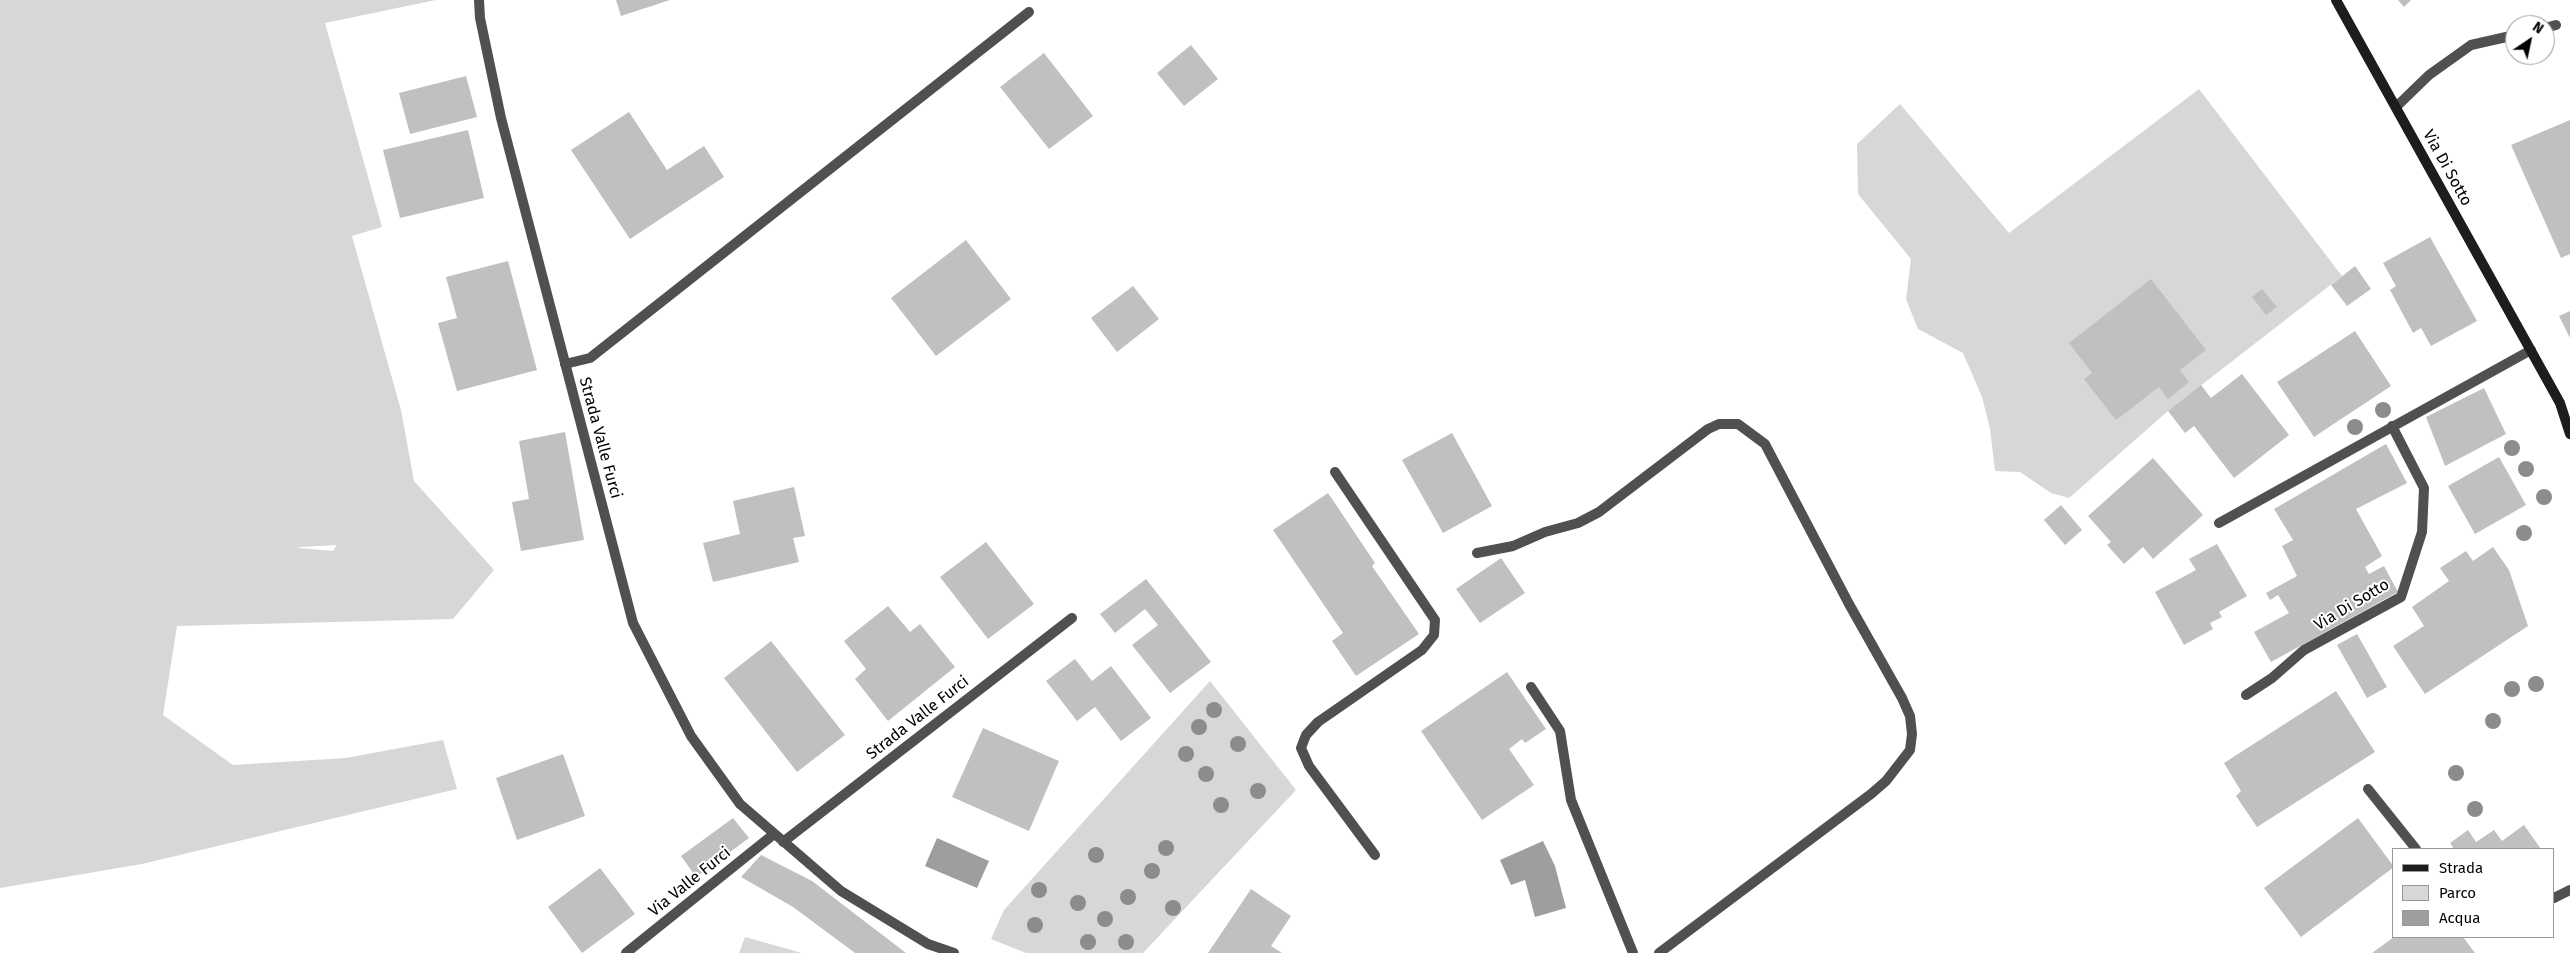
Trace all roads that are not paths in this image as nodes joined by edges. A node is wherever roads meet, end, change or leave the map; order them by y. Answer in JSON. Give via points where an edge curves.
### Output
{"nodes":[{"id":1,"x":480,"y":0,"type":"edge"},
{"id":2,"x":2336,"y":0,"type":"edge"},
{"id":3,"x":1029,"y":12,"type":"dead end"},
{"id":4,"x":2505,"y":37,"type":"edge"},
{"id":5,"x":2396,"y":107,"type":"junction"},
{"id":6,"x":2531,"y":350,"type":"junction"},
{"id":7,"x":565,"y":364,"type":"junction"},
{"id":8,"x":2560,"y":403,"type":"junction"},
{"id":9,"x":2570,"y":408,"type":"edge"},
{"id":10,"x":2392,"y":426,"type":"junction"},
{"id":11,"x":2570,"y":434,"type":"edge"},
{"id":12,"x":1335,"y":472,"type":"dead end"},
{"id":13,"x":2218,"y":523,"type":"dead end"},
{"id":14,"x":1477,"y":553,"type":"dead end"},
{"id":15,"x":1072,"y":618,"type":"dead end"},
{"id":16,"x":1531,"y":687,"type":"dead end"},
{"id":17,"x":2246,"y":694,"type":"dead end"},
{"id":18,"x":2368,"y":789,"type":"dead end"},
{"id":19,"x":774,"y":834,"type":"junction"},
{"id":20,"x":783,"y":842,"type":"junction"},
{"id":21,"x":2415,"y":848,"type":"edge"},
{"id":22,"x":1375,"y":855,"type":"dead end"},
{"id":23,"x":2570,"y":890,"type":"edge"},
{"id":24,"x":2555,"y":898,"type":"edge"},
{"id":25,"x":626,"y":953,"type":"edge"},
{"id":26,"x":954,"y":953,"type":"edge"},
{"id":27,"x":1633,"y":953,"type":"edge"},
{"id":28,"x":1659,"y":953,"type":"edge"}],
"edges":[{"from":1,"to":7,"type":"street","name":"Strada Valle Furci","via":[[480,18],[501,118]]},
{"from":2,"to":5,"type":"street","name":"Via Di Sotto"},
{"from":3,"to":7,"type":"street","via":[[590,358]]},
{"from":4,"to":5,"type":"street","via":[[2472,45],[2429,75]]},
{"from":5,"to":6,"type":"street","name":"Via Di Sotto"},
{"from":6,"to":8,"type":"street","name":"Via Di Sotto"},
{"from":6,"to":10,"type":"street"},
{"from":7,"to":19,"type":"street","name":"Strada Valle Furci","via":[[633,623],[691,736],[740,804]]},
{"from":8,"to":9,"type":"street"},
{"from":8,"to":11,"type":"street","name":"Via Di Sotto"},
{"from":10,"to":13,"type":"street"},
{"from":10,"to":17,"type":"street","name":"Via Di Sotto","via":[[2424,488],[2422,532],[2401,597],[2304,650],[2272,678]]},
{"from":12,"to":22,"type":"street","via":[[1435,620],[1434,635],[1422,650],[1318,722],[1306,734],[1301,748],[1309,766]]},
{"from":14,"to":28,"type":"street","via":[[1514,546],[1578,523],[1599,512],[1708,430],[1719,424],[1738,424],[1765,444],[1902,698],[1911,725],[1910,750],[1886,780]]},
{"from":15,"to":20,"type":"street","name":"Strada Valle Furci"},
{"from":16,"to":27,"type":"street","via":[[1560,731],[1570,800]]},
{"from":18,"to":21,"type":"street"},
{"from":19,"to":20,"type":"street","name":"Strada Valle Furci"},
{"from":19,"to":25,"type":"street","name":"Via Valle Furci"},
{"from":20,"to":26,"type":"street","name":"Strada Valle Furci","via":[[842,891],[928,944]]},
{"from":23,"to":24,"type":"street"}]}
